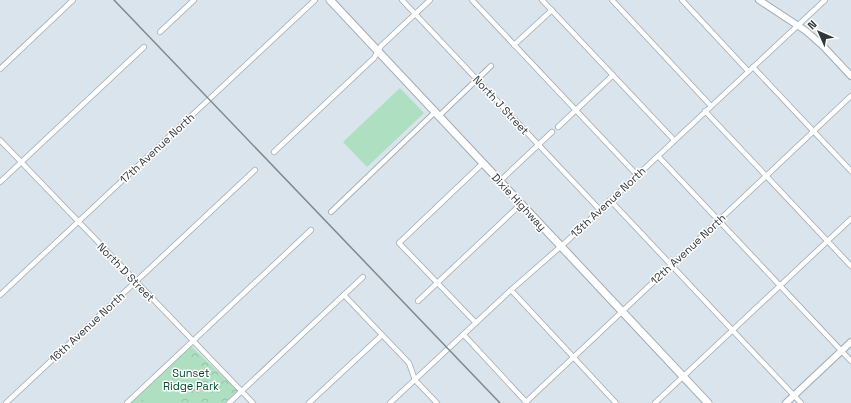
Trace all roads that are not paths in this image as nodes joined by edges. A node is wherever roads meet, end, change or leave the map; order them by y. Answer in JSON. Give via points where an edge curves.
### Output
{"nodes":[{"id":1,"x":73,"y":0,"type":"edge"},
{"id":2,"x":194,"y":0,"type":"edge"},
{"id":3,"x":315,"y":0,"type":"edge"},
{"id":4,"x":330,"y":0,"type":"edge"},
{"id":5,"x":402,"y":0,"type":"edge"},
{"id":6,"x":430,"y":0,"type":"edge"},
{"id":7,"x":472,"y":0,"type":"edge"},
{"id":8,"x":542,"y":0,"type":"edge"},
{"id":9,"x":612,"y":0,"type":"edge"},
{"id":10,"x":682,"y":0,"type":"edge"},
{"id":11,"x":759,"y":0,"type":"edge"},
{"id":12,"x":823,"y":1,"type":"edge"},
{"id":13,"x":552,"y":10,"type":"junction"},
{"id":14,"x":415,"y":14,"type":"junction"},
{"id":15,"x":798,"y":25,"type":"junction"},
{"id":16,"x":160,"y":32,"type":"dead end"},
{"id":17,"x":514,"y":45,"type":"junction"},
{"id":18,"x":144,"y":47,"type":"dead end"},
{"id":19,"x":378,"y":51,"type":"junction"},
{"id":20,"x":492,"y":66,"type":"dead end"},
{"id":21,"x":753,"y":67,"type":"junction"},
{"id":22,"x":0,"y":69,"type":"edge"},
{"id":23,"x":748,"y":71,"type":"junction"},
{"id":24,"x":613,"y":76,"type":"junction"},
{"id":25,"x":851,"y":76,"type":"edge"},
{"id":26,"x":477,"y":80,"type":"junction"},
{"id":27,"x":851,"y":96,"type":"edge"},
{"id":28,"x":711,"y":106,"type":"junction"},
{"id":29,"x":576,"y":110,"type":"junction"},
{"id":30,"x":705,"y":111,"type":"junction"},
{"id":31,"x":437,"y":114,"type":"junction"},
{"id":32,"x":558,"y":127,"type":"dead end"},
{"id":33,"x":814,"y":131,"type":"junction"},
{"id":34,"x":552,"y":132,"type":"dead end"},
{"id":35,"x":0,"y":140,"type":"edge"},
{"id":36,"x":674,"y":140,"type":"junction"},
{"id":37,"x":539,"y":145,"type":"junction"},
{"id":38,"x":274,"y":152,"type":"dead end"},
{"id":39,"x":658,"y":156,"type":"junction"},
{"id":40,"x":21,"y":162,"type":"junction"},
{"id":41,"x":483,"y":163,"type":"junction"},
{"id":42,"x":255,"y":170,"type":"dead end"},
{"id":43,"x":851,"y":171,"type":"edge"},
{"id":44,"x":637,"y":175,"type":"junction"},
{"id":45,"x":766,"y":176,"type":"junction"},
{"id":46,"x":500,"y":181,"type":"junction"},
{"id":47,"x":0,"y":182,"type":"edge"},
{"id":48,"x":610,"y":200,"type":"junction"},
{"id":49,"x":522,"y":204,"type":"junction"},
{"id":50,"x":600,"y":210,"type":"junction"},
{"id":51,"x":331,"y":212,"type":"dead end"},
{"id":52,"x":851,"y":219,"type":"edge"},
{"id":53,"x":719,"y":220,"type":"junction"},
{"id":54,"x":78,"y":222,"type":"junction"},
{"id":55,"x":311,"y":230,"type":"dead end"},
{"id":56,"x":828,"y":241,"type":"junction"},
{"id":57,"x":561,"y":246,"type":"junction"},
{"id":58,"x":671,"y":265,"type":"junction"},
{"id":59,"x":851,"y":266,"type":"edge"},
{"id":60,"x":363,"y":277,"type":"dead end"},
{"id":61,"x":136,"y":281,"type":"junction"},
{"id":62,"x":437,"y":283,"type":"junction"},
{"id":63,"x":780,"y":286,"type":"junction"},
{"id":64,"x":511,"y":290,"type":"junction"},
{"id":65,"x":0,"y":295,"type":"edge"},
{"id":66,"x":344,"y":295,"type":"junction"},
{"id":67,"x":418,"y":301,"type":"dead end"},
{"id":68,"x":622,"y":311,"type":"junction"},
{"id":69,"x":476,"y":323,"type":"junction"},
{"id":70,"x":732,"y":330,"type":"junction"},
{"id":71,"x":382,"y":334,"type":"junction"},
{"id":72,"x":464,"y":335,"type":"junction"},
{"id":73,"x":193,"y":341,"type":"junction"},
{"id":74,"x":851,"y":342,"type":"edge"},
{"id":75,"x":841,"y":351,"type":"junction"},
{"id":76,"x":573,"y":357,"type":"junction"},
{"id":77,"x":851,"y":361,"type":"edge"},
{"id":78,"x":683,"y":376,"type":"junction"},
{"id":79,"x":415,"y":380,"type":"junction"},
{"id":80,"x":241,"y":392,"type":"junction"},
{"id":81,"x":794,"y":396,"type":"junction"},
{"id":82,"x":526,"y":402,"type":"edge"},
{"id":83,"x":6,"y":403,"type":"edge"},
{"id":84,"x":127,"y":403,"type":"edge"},
{"id":85,"x":228,"y":403,"type":"edge"},
{"id":86,"x":253,"y":403,"type":"edge"},
{"id":87,"x":309,"y":403,"type":"edge"},
{"id":88,"x":390,"y":403,"type":"edge"},
{"id":89,"x":437,"y":403,"type":"edge"},
{"id":90,"x":616,"y":403,"type":"edge"},
{"id":91,"x":655,"y":403,"type":"edge"},
{"id":92,"x":708,"y":403,"type":"edge"},
{"id":93,"x":786,"y":403,"type":"edge"},
{"id":94,"x":801,"y":403,"type":"edge"}],
"edges":[{"from":1,"to":22,"type":"street"},
{"from":2,"to":16,"type":"street"},
{"from":3,"to":54,"type":"street","name":"17th Avenue North"},
{"from":4,"to":19,"type":"main road","name":"Dixie Highway"},
{"from":5,"to":14,"type":"street","name":"North J Street"},
{"from":6,"to":14,"type":"street"},
{"from":7,"to":17,"type":"street"},
{"from":8,"to":13,"type":"street"},
{"from":9,"to":28,"type":"street"},
{"from":10,"to":23,"type":"street"},
{"from":11,"to":15,"type":"main road"},
{"from":12,"to":15,"type":"street","name":"13th Avenue North"},
{"from":13,"to":17,"type":"street"},
{"from":13,"to":24,"type":"street"},
{"from":14,"to":19,"type":"street"},
{"from":14,"to":26,"type":"street","name":"North J Street"},
{"from":15,"to":21,"type":"street","name":"13th Avenue North"},
{"from":15,"to":25,"type":"main road","via":[[823,46]]},
{"from":17,"to":29,"type":"street"},
{"from":18,"to":40,"type":"street"},
{"from":19,"to":31,"type":"main road","name":"Dixie Highway"},
{"from":19,"to":38,"type":"street","via":[[374,58]]},
{"from":20,"to":26,"type":"street"},
{"from":21,"to":23,"type":"street","name":"13th Avenue North"},
{"from":21,"to":33,"type":"street"},
{"from":23,"to":28,"type":"street","name":"13th Avenue North"},
{"from":24,"to":29,"type":"street"},
{"from":24,"to":36,"type":"street"},
{"from":26,"to":31,"type":"street"},
{"from":26,"to":37,"type":"street","name":"North J Street"},
{"from":27,"to":33,"type":"street","name":"12th Avenue North"},
{"from":28,"to":30,"type":"street","name":"13th Avenue North"},
{"from":29,"to":32,"type":"street"},
{"from":29,"to":44,"type":"street"},
{"from":30,"to":36,"type":"street","name":"13th Avenue North"},
{"from":30,"to":45,"type":"street"},
{"from":31,"to":41,"type":"main road","name":"Dixie Highway"},
{"from":31,"to":51,"type":"street"},
{"from":33,"to":43,"type":"street"},
{"from":33,"to":45,"type":"street","name":"12th Avenue North"},
{"from":34,"to":37,"type":"street"},
{"from":35,"to":40,"type":"street","name":"North D Street"},
{"from":36,"to":39,"type":"street","name":"13th Avenue North"},
{"from":37,"to":46,"type":"street"},
{"from":37,"to":50,"type":"street","name":"North J Street"},
{"from":39,"to":44,"type":"street","name":"13th Avenue North"},
{"from":39,"to":53,"type":"street"},
{"from":40,"to":47,"type":"street"},
{"from":40,"to":54,"type":"street","name":"North D Street"},
{"from":41,"to":46,"type":"main road","name":"Dixie Highway"},
{"from":41,"to":62,"type":"street","via":[[399,243]]},
{"from":42,"to":61,"type":"street","name":"16th Avenue North"},
{"from":44,"to":48,"type":"street","name":"13th Avenue North"},
{"from":45,"to":53,"type":"street","name":"12th Avenue North"},
{"from":45,"to":56,"type":"street"},
{"from":46,"to":49,"type":"main road","name":"Dixie Highway"},
{"from":48,"to":50,"type":"street","name":"13th Avenue North"},
{"from":48,"to":58,"type":"street"},
{"from":49,"to":57,"type":"main road","name":"Dixie Highway"},
{"from":49,"to":62,"type":"street"},
{"from":50,"to":57,"type":"street","name":"13th Avenue North"},
{"from":52,"to":56,"type":"street"},
{"from":53,"to":58,"type":"street","name":"12th Avenue North"},
{"from":53,"to":63,"type":"street"},
{"from":54,"to":61,"type":"street","name":"North D Street"},
{"from":54,"to":65,"type":"street","name":"17th Avenue North"},
{"from":55,"to":73,"type":"street"},
{"from":56,"to":59,"type":"street"},
{"from":56,"to":63,"type":"street"},
{"from":57,"to":64,"type":"street","name":"13th Avenue North"},
{"from":57,"to":68,"type":"main road","name":"Dixie Highway"},
{"from":58,"to":68,"type":"street","name":"12th Avenue North"},
{"from":58,"to":70,"type":"street"},
{"from":60,"to":66,"type":"street"},
{"from":61,"to":73,"type":"street","name":"North D Street"},
{"from":61,"to":83,"type":"street","name":"16th Avenue North"},
{"from":62,"to":67,"type":"street"},
{"from":62,"to":69,"type":"street"},
{"from":63,"to":70,"type":"street"},
{"from":63,"to":75,"type":"street"},
{"from":64,"to":69,"type":"street","name":"13th Avenue North"},
{"from":64,"to":76,"type":"street"},
{"from":66,"to":71,"type":"street"},
{"from":66,"to":80,"type":"street"},
{"from":68,"to":76,"type":"street","name":"12th Avenue North"},
{"from":68,"to":78,"type":"main road","name":"Dixie Highway"},
{"from":69,"to":72,"type":"street","name":"13th Avenue North"},
{"from":70,"to":78,"type":"street"},
{"from":70,"to":81,"type":"street"},
{"from":71,"to":79,"type":"street","via":[[409,363]]},
{"from":71,"to":87,"type":"street"},
{"from":72,"to":79,"type":"street","name":"13th Avenue North"},
{"from":72,"to":82,"type":"street"},
{"from":73,"to":80,"type":"street","name":"North D Street"},
{"from":73,"to":84,"type":"street"},
{"from":74,"to":75,"type":"main road"},
{"from":75,"to":77,"type":"street"},
{"from":75,"to":81,"type":"main road"},
{"from":76,"to":82,"type":"street","name":"12th Avenue North"},
{"from":76,"to":90,"type":"street"},
{"from":78,"to":91,"type":"street"},
{"from":78,"to":92,"type":"main road","name":"Dixie Highway"},
{"from":79,"to":88,"type":"street","name":"13th Avenue North"},
{"from":79,"to":89,"type":"street"},
{"from":80,"to":85,"type":"street"},
{"from":80,"to":86,"type":"street","name":"North D Street"},
{"from":81,"to":93,"type":"main road"},
{"from":81,"to":94,"type":"street"}]}
